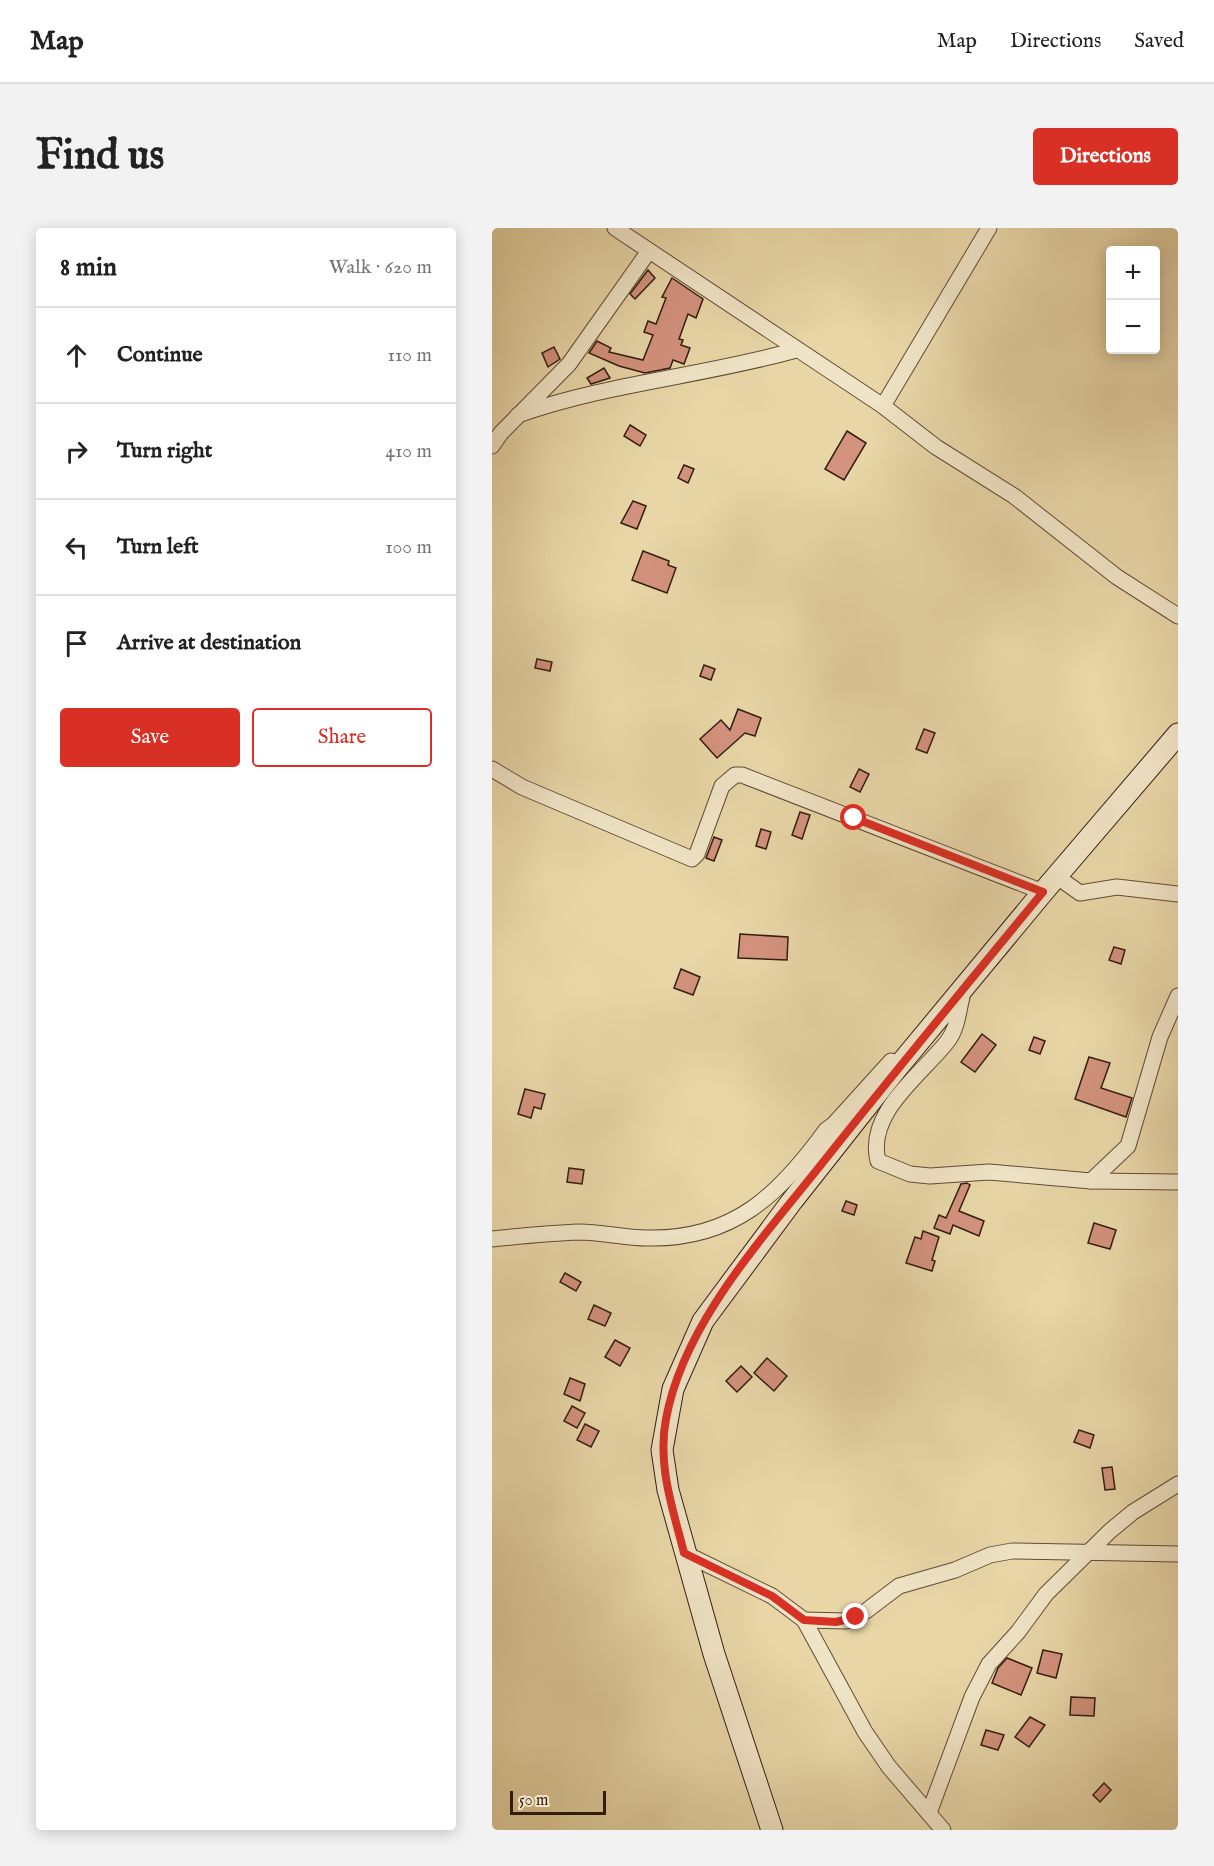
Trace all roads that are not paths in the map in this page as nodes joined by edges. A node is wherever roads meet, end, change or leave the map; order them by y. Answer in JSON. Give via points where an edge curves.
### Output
{"nodes":[{"id":1,"x":615,"y":228,"type":"edge"},
{"id":2,"x":989,"y":228,"type":"edge"},
{"id":3,"x":649,"y":251,"type":"junction"},
{"id":4,"x":796,"y":350,"type":"junction"},
{"id":5,"x":883,"y":406,"type":"junction"},
{"id":6,"x":518,"y":415,"type":"junction"},
{"id":7,"x":492,"y":446,"type":"edge"},
{"id":8,"x":1178,"y":616,"type":"edge"},
{"id":9,"x":1178,"y":734,"type":"edge"},
{"id":10,"x":492,"y":769,"type":"edge"},
{"id":11,"x":1049,"y":884,"type":"junction"},
{"id":12,"x":1178,"y":894,"type":"edge"},
{"id":13,"x":965,"y":987,"type":"junction"},
{"id":14,"x":1178,"y":996,"type":"edge"},
{"id":15,"x":928,"y":1031,"type":"junction"},
{"id":16,"x":1091,"y":1181,"type":"junction"},
{"id":17,"x":1178,"y":1182,"type":"edge"},
{"id":18,"x":492,"y":1239,"type":"edge"},
{"id":19,"x":1178,"y":1484,"type":"edge"},
{"id":20,"x":1091,"y":1552,"type":"junction"},
{"id":21,"x":684,"y":1553,"type":"junction"},
{"id":22,"x":1178,"y":1554,"type":"edge"},
{"id":23,"x":804,"y":1620,"type":"junction"},
{"id":24,"x":929,"y":1814,"type":"junction"},
{"id":25,"x":772,"y":1830,"type":"edge"},
{"id":26,"x":943,"y":1830,"type":"edge"}],
"edges":[{"from":1,"to":3,"type":"street"},
{"from":2,"to":5,"type":"street"},
{"from":3,"to":4,"type":"street"},
{"from":3,"to":6,"type":"street","via":[[569,364]]},
{"from":4,"to":5,"type":"street"},
{"from":4,"to":6,"type":"street","via":[[731,367],[566,398]]},
{"from":5,"to":8,"type":"street","via":[[936,447],[1014,496],[1136,590]]},
{"from":6,"to":7,"type":"street"},
{"from":9,"to":11,"type":"street"},
{"from":10,"to":11,"type":"street","via":[[531,791],[692,859],[722,786],[735,775],[742,775]]},
{"from":11,"to":12,"type":"street","via":[[1080,894],[1117,887]]},
{"from":11,"to":13,"type":"street"},
{"from":13,"to":15,"type":"street"},
{"from":13,"to":16,"type":"street","via":[[958,1021],[947,1042],[900,1094],[878,1127],[874,1147],[878,1161],[910,1174],[930,1176],[989,1172]]},
{"from":14,"to":16,"type":"street","via":[[1160,1037],[1128,1146]]},
{"from":15,"to":18,"type":"street","via":[[898,1054],[826,1130],[788,1179],[735,1221],[707,1232],[672,1237],[580,1232]]},
{"from":15,"to":21,"type":"street","via":[[792,1201],[694,1337],[673,1389],[662,1450]]},
{"from":16,"to":17,"type":"street"},
{"from":19,"to":20,"type":"street","via":[[1133,1512]]},
{"from":20,"to":22,"type":"street"},
{"from":20,"to":23,"type":"street","via":[[1032,1550],[990,1555],[899,1586],[856,1617],[836,1622]]},
{"from":20,"to":24,"type":"street","via":[[1046,1594],[989,1664],[972,1697]]},
{"from":21,"to":23,"type":"street","via":[[772,1596]]},
{"from":21,"to":25,"type":"street"},
{"from":23,"to":24,"type":"street","via":[[866,1732],[889,1767]]},
{"from":24,"to":26,"type":"street"}]}
